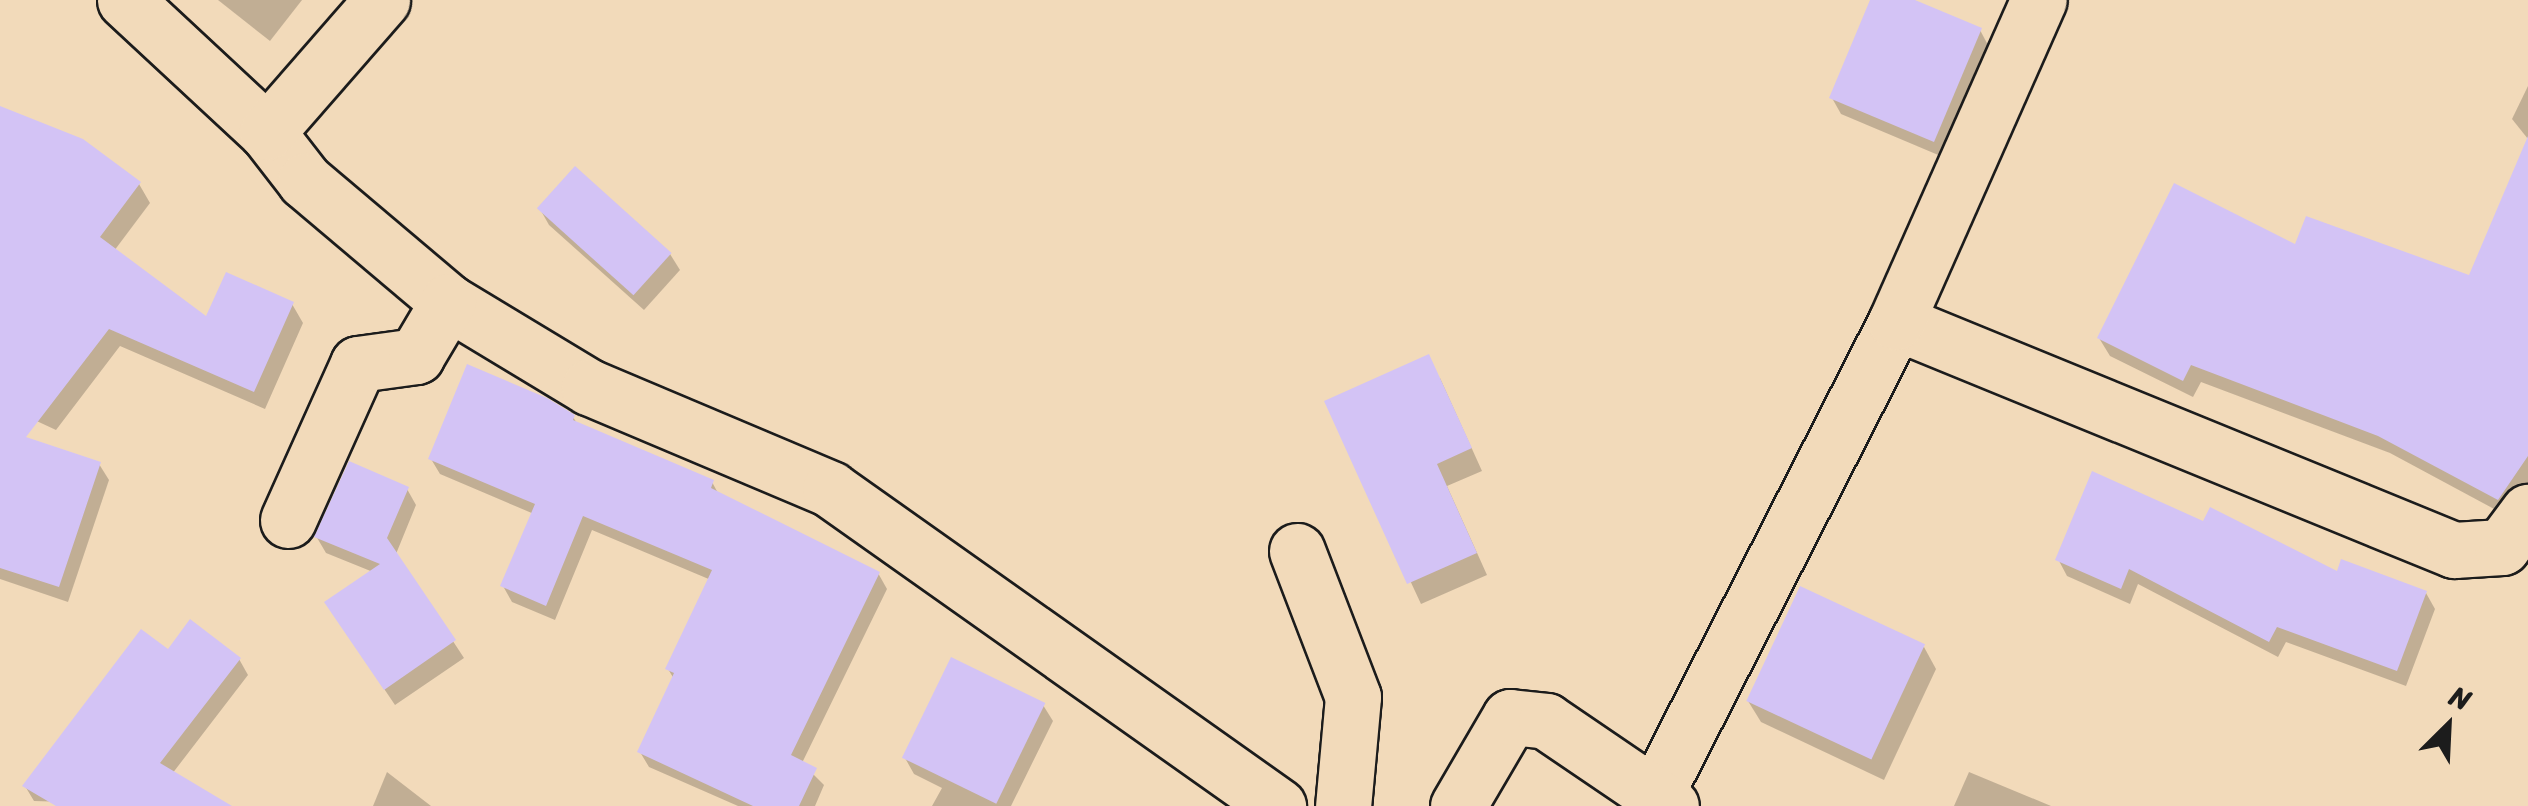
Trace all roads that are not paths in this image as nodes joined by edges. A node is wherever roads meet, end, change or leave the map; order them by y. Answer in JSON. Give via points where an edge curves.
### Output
{"nodes":[{"id":1,"x":126,"y":0,"type":"edge"},
{"id":2,"x":382,"y":0,"type":"edge"},
{"id":3,"x":2039,"y":0,"type":"edge"},
{"id":4,"x":267,"y":132,"type":"junction"},
{"id":5,"x":448,"y":302,"type":"junction"},
{"id":6,"x":1896,"y":322,"type":"junction"},
{"id":7,"x":2528,"y":512,"type":"edge"},
{"id":8,"x":288,"y":520,"type":"dead end"},
{"id":9,"x":1297,"y":552,"type":"dead end"},
{"id":10,"x":1663,"y":800,"type":"edge"},
{"id":11,"x":1278,"y":806,"type":"edge"},
{"id":12,"x":1343,"y":806,"type":"edge"},
{"id":13,"x":1458,"y":806,"type":"edge"}],
"edges":[{"from":1,"to":4,"type":"street"},
{"from":2,"to":4,"type":"street"},
{"from":3,"to":6,"type":"street"},
{"from":4,"to":5,"type":"street","via":[[305,181]]},
{"from":5,"to":8,"type":"street","via":[[416,356],[358,364]]},
{"from":5,"to":11,"type":"street","via":[[590,387],[830,489]]},
{"from":6,"to":7,"type":"street","via":[[2454,550],[2502,547]]},
{"from":6,"to":10,"type":"street"},
{"from":9,"to":12,"type":"street","via":[[1353,697]]},
{"from":10,"to":13,"type":"street","via":[[1546,721],[1510,717]]}]}
